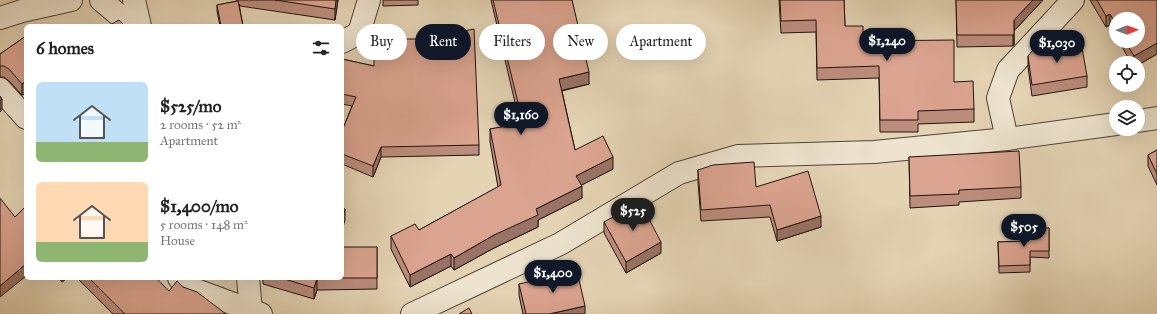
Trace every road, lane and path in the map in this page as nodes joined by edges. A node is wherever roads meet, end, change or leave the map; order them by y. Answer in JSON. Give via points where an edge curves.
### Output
{"nodes":[{"id":1,"x":71,"y":0,"type":"edge"},
{"id":2,"x":101,"y":0,"type":"edge"},
{"id":3,"x":134,"y":0,"type":"edge"},
{"id":4,"x":369,"y":0,"type":"edge"},
{"id":5,"x":1074,"y":0,"type":"edge"},
{"id":6,"x":0,"y":18,"type":"edge"},
{"id":7,"x":130,"y":24,"type":"edge"},
{"id":8,"x":140,"y":24,"type":"edge"},
{"id":9,"x":344,"y":41,"type":"edge"},
{"id":10,"x":0,"y":89,"type":"edge"},
{"id":11,"x":24,"y":116,"type":"edge"},
{"id":12,"x":1157,"y":118,"type":"edge"},
{"id":13,"x":1145,"y":119,"type":"edge"},
{"id":14,"x":1109,"y":125,"type":"edge"},
{"id":15,"x":1007,"y":139,"type":"junction"},
{"id":16,"x":181,"y":280,"type":"edge"},
{"id":17,"x":248,"y":280,"type":"edge"},
{"id":18,"x":256,"y":312,"type":"edge"},
{"id":19,"x":412,"y":314,"type":"edge"}],
"edges":[{"from":1,"to":6,"type":"street"},
{"from":2,"to":7,"type":"street"},
{"from":3,"to":8,"type":"street"},
{"from":4,"to":9,"type":"street","via":[[359,33]]},
{"from":5,"to":15,"type":"street","via":[[1008,70],[998,98]]},
{"from":10,"to":11,"type":"street"},
{"from":12,"to":13,"type":"street"},
{"from":14,"to":15,"type":"street"},
{"from":15,"to":19,"type":"street","via":[[874,152],[738,156],[679,173],[560,244]]},
{"from":16,"to":18,"type":"street","via":[[188,287]]},
{"from":17,"to":18,"type":"street"}]}
